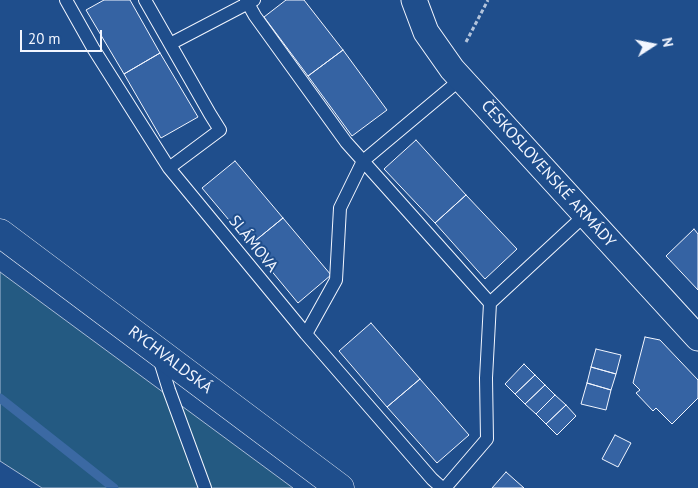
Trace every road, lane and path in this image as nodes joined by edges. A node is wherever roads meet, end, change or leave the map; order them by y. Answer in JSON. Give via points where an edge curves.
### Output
{"nodes":[{"id":1,"x":66,"y":0,"type":"edge"},
{"id":2,"x":145,"y":0,"type":"edge"},
{"id":3,"x":414,"y":0,"type":"edge"},
{"id":4,"x":488,"y":0,"type":"edge"},
{"id":5,"x":249,"y":1,"type":"edge"},
{"id":6,"x":170,"y":44,"type":"junction"},
{"id":7,"x":456,"y":74,"type":"junction"},
{"id":8,"x":363,"y":162,"type":"junction"},
{"id":9,"x":169,"y":168,"type":"junction"},
{"id":10,"x":585,"y":215,"type":"junction"},
{"id":11,"x":0,"y":233,"type":"edge"},
{"id":12,"x":490,"y":304,"type":"junction"},
{"id":13,"x":306,"y":334,"type":"junction"},
{"id":14,"x":698,"y":338,"type":"edge"},
{"id":15,"x":157,"y":351,"type":"junction"},
{"id":16,"x":205,"y":488,"type":"edge"},
{"id":17,"x":340,"y":488,"type":"edge"},
{"id":18,"x":443,"y":488,"type":"edge"}],
"edges":[{"from":1,"to":9,"type":"lane","name":"SLÁMOVA"},
{"from":2,"to":6,"type":"lane"},
{"from":3,"to":7,"type":"street","name":"ČESKOSLOVENSKÉ ARMÁDY","via":[[426,32]]},
{"from":4,"to":7,"type":"path"},
{"from":5,"to":6,"type":"lane"},
{"from":5,"to":8,"type":"lane","via":[[255,16]]},
{"from":6,"to":9,"type":"lane","via":[[220,130]]},
{"from":7,"to":8,"type":"lane"},
{"from":7,"to":10,"type":"street","name":"ČESKOSLOVENSKÉ ARMÁDY"},
{"from":8,"to":12,"type":"lane"},
{"from":8,"to":13,"type":"lane","via":[[340,208],[336,280]]},
{"from":9,"to":13,"type":"lane","name":"SLÁMOVA"},
{"from":10,"to":12,"type":"lane"},
{"from":10,"to":14,"type":"street","name":"ČESKOSLOVENSKÉ ARMÁDY"},
{"from":11,"to":15,"type":"street","name":"RYCHVALDSKÁ"},
{"from":12,"to":18,"type":"lane","via":[[487,439]]},
{"from":13,"to":18,"type":"lane","name":"SLÁMOVA"},
{"from":15,"to":16,"type":"lane"},
{"from":15,"to":17,"type":"street","name":"RYCHVALDSKÁ"}]}
